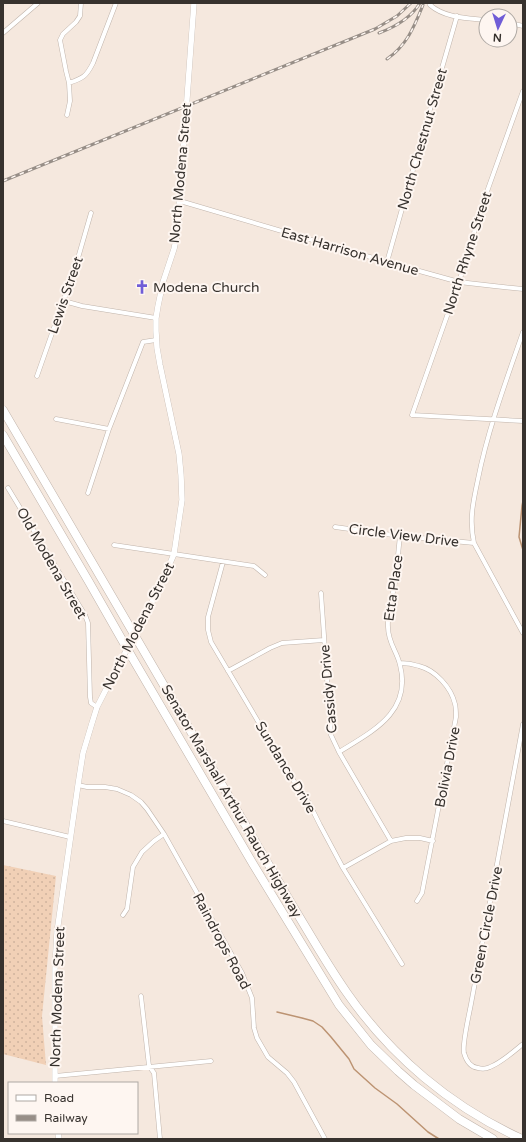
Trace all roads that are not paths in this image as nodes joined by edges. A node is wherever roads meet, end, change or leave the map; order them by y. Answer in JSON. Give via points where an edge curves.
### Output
{"nodes":[{"id":1,"x":38,"y":3,"type":"edge"},
{"id":2,"x":81,"y":3,"type":"edge"},
{"id":3,"x":116,"y":3,"type":"edge"},
{"id":4,"x":194,"y":3,"type":"edge"},
{"id":5,"x":431,"y":4,"type":"edge"},
{"id":6,"x":457,"y":16,"type":"junction"},
{"id":7,"x":478,"y":19,"type":"edge"},
{"id":8,"x":3,"y":33,"type":"edge"},
{"id":9,"x":69,"y":83,"type":"junction"},
{"id":10,"x":523,"y":91,"type":"edge"},
{"id":11,"x":67,"y":115,"type":"dead end"},
{"id":12,"x":180,"y":201,"type":"junction"},
{"id":13,"x":91,"y":213,"type":"dead end"},
{"id":14,"x":387,"y":262,"type":"junction"},
{"id":15,"x":459,"y":282,"type":"junction"},
{"id":16,"x":523,"y":289,"type":"edge"},
{"id":17,"x":64,"y":301,"type":"junction"},
{"id":18,"x":156,"y":318,"type":"junction"},
{"id":19,"x":523,"y":332,"type":"edge"},
{"id":20,"x":156,"y":340,"type":"junction"},
{"id":21,"x":38,"y":376,"type":"dead end"},
{"id":22,"x":3,"y":410,"type":"edge"},
{"id":23,"x":56,"y":419,"type":"dead end"},
{"id":24,"x":493,"y":419,"type":"junction"},
{"id":25,"x":523,"y":421,"type":"edge"},
{"id":26,"x":109,"y":429,"type":"junction"},
{"id":27,"x":3,"y":436,"type":"edge"},
{"id":28,"x":8,"y":488,"type":"dead end"},
{"id":29,"x":88,"y":493,"type":"dead end"},
{"id":30,"x":335,"y":527,"type":"dead end"},
{"id":31,"x":400,"y":536,"type":"junction"},
{"id":32,"x":474,"y":543,"type":"junction"},
{"id":33,"x":114,"y":545,"type":"dead end"},
{"id":34,"x":174,"y":554,"type":"junction"},
{"id":35,"x":223,"y":562,"type":"junction"},
{"id":36,"x":265,"y":575,"type":"dead end"},
{"id":37,"x":321,"y":593,"type":"dead end"},
{"id":38,"x":523,"y":634,"type":"edge"},
{"id":39,"x":324,"y":640,"type":"junction"},
{"id":40,"x":400,"y":663,"type":"junction"},
{"id":41,"x":228,"y":671,"type":"junction"},
{"id":42,"x":97,"y":708,"type":"junction"},
{"id":43,"x":523,"y":724,"type":"edge"},
{"id":44,"x":339,"y":752,"type":"junction"},
{"id":45,"x":78,"y":785,"type":"junction"},
{"id":46,"x":3,"y":821,"type":"edge"},
{"id":47,"x":164,"y":834,"type":"junction"},
{"id":48,"x":70,"y":837,"type":"junction"},
{"id":49,"x":391,"y":841,"type":"junction"},
{"id":50,"x":433,"y":841,"type":"junction"},
{"id":51,"x":343,"y":868,"type":"junction"},
{"id":52,"x":418,"y":901,"type":"dead end"},
{"id":53,"x":123,"y":915,"type":"dead end"},
{"id":54,"x":402,"y":964,"type":"dead end"},
{"id":55,"x":141,"y":996,"type":"dead end"},
{"id":56,"x":523,"y":1044,"type":"edge"},
{"id":57,"x":211,"y":1062,"type":"dead end"},
{"id":58,"x":149,"y":1066,"type":"junction"},
{"id":59,"x":55,"y":1076,"type":"junction"},
{"id":60,"x":55,"y":1082,"type":"edge"},
{"id":61,"x":160,"y":1139,"type":"edge"},
{"id":62,"x":326,"y":1139,"type":"edge"},
{"id":63,"x":493,"y":1139,"type":"edge"},
{"id":64,"x":522,"y":1139,"type":"edge"}],
"edges":[{"from":1,"to":8,"type":"street"},
{"from":2,"to":9,"type":"street","via":[[80,16],[60,40]]},
{"from":3,"to":9,"type":"street","via":[[88,72],[82,79]]},
{"from":4,"to":12,"type":"street","name":"North Modena Street"},
{"from":5,"to":6,"type":"street","via":[[437,11]]},
{"from":6,"to":7,"type":"street"},
{"from":6,"to":14,"type":"street","name":"North Chestnut Street"},
{"from":9,"to":11,"type":"street","via":[[70,100]]},
{"from":10,"to":15,"type":"street","name":"North Rhyne Street","via":[[484,200]]},
{"from":12,"to":14,"type":"street","name":"East Harrison Avenue"},
{"from":12,"to":18,"type":"street","name":"North Modena Street","via":[[177,235],[160,292]]},
{"from":13,"to":17,"type":"street","name":"Lewis Street"},
{"from":14,"to":15,"type":"street","name":"East Harrison Avenue"},
{"from":15,"to":16,"type":"street","name":"East Harrison Avenue"},
{"from":15,"to":24,"type":"street","name":"North Rhyne Street","via":[[412,415]]},
{"from":17,"to":18,"type":"street"},
{"from":17,"to":21,"type":"street","name":"Lewis Street"},
{"from":18,"to":20,"type":"street","name":"North Modena Street"},
{"from":19,"to":24,"type":"street"},
{"from":20,"to":26,"type":"street","via":[[143,342]]},
{"from":20,"to":34,"type":"street","name":"North Modena Street","via":[[181,475],[182,500]]},
{"from":22,"to":64,"type":"highway","name":"Senator Marshall Arthur Rauch Highway","via":[[294,908],[347,993],[374,1028],[426,1079],[477,1116]]},
{"from":23,"to":26,"type":"street"},
{"from":24,"to":25,"type":"street"},
{"from":24,"to":32,"type":"street","via":[[474,498],[471,531]]},
{"from":26,"to":29,"type":"street"},
{"from":27,"to":63,"type":"highway","name":"Senator Marshall Arthur Rauch Highway","via":[[132,659],[339,1005],[371,1045],[414,1085],[459,1119]]},
{"from":28,"to":42,"type":"street","name":"Old Modena Street","via":[[86,615],[90,697],[91,703]]},
{"from":30,"to":31,"type":"street","name":"Circle View Drive"},
{"from":31,"to":32,"type":"street","name":"Circle View Drive"},
{"from":31,"to":40,"type":"street","name":"Etta Place","via":[[388,628],[390,642]]},
{"from":32,"to":38,"type":"street"},
{"from":33,"to":34,"type":"street"},
{"from":34,"to":35,"type":"street"},
{"from":34,"to":42,"type":"street","name":"North Modena Street","bridge":true},
{"from":35,"to":36,"type":"street","via":[[254,566]]},
{"from":35,"to":41,"type":"street","name":"Sundance Drive","via":[[208,616],[208,630],[211,642]]},
{"from":37,"to":39,"type":"street","name":"Cassidy Drive"},
{"from":39,"to":41,"type":"street","via":[[282,643]]},
{"from":39,"to":44,"type":"street","name":"Cassidy Drive","via":[[331,735]]},
{"from":40,"to":44,"type":"street","name":"Etta Place","via":[[403,681],[394,710],[387,720]]},
{"from":40,"to":50,"type":"street","name":"Bolivia Drive","via":[[420,666],[432,672],[442,680],[455,703],[455,729]]},
{"from":41,"to":51,"type":"street","name":"Sundance Drive","via":[[309,803]]},
{"from":42,"to":45,"type":"street","name":"North Modena Street","via":[[87,735]]},
{"from":43,"to":56,"type":"street","name":"Green Circle Drive","via":[[464,1053],[469,1064],[475,1068],[489,1068]]},
{"from":44,"to":49,"type":"street","name":"Cassidy Drive"},
{"from":45,"to":47,"type":"street","name":"Raindrops Road","via":[[117,789],[131,795],[147,809]]},
{"from":45,"to":48,"type":"street","name":"North Modena Street"},
{"from":46,"to":48,"type":"street"},
{"from":47,"to":53,"type":"street","via":[[142,852],[134,867],[127,909]]},
{"from":47,"to":62,"type":"street","name":"Raindrops Road","via":[[249,988],[257,1038],[268,1057],[294,1082]]},
{"from":48,"to":59,"type":"street","name":"North Modena Street","via":[[55,968]]},
{"from":49,"to":50,"type":"street","via":[[420,838]]},
{"from":49,"to":51,"type":"street"},
{"from":50,"to":52,"type":"street","name":"Bolivia Drive"},
{"from":51,"to":54,"type":"street","name":"Sundance Drive"},
{"from":55,"to":58,"type":"street"},
{"from":57,"to":58,"type":"street"},
{"from":58,"to":59,"type":"street"},
{"from":58,"to":61,"type":"street","via":[[154,1073]]},
{"from":59,"to":60,"type":"street","name":"North Modena Street"}]}
